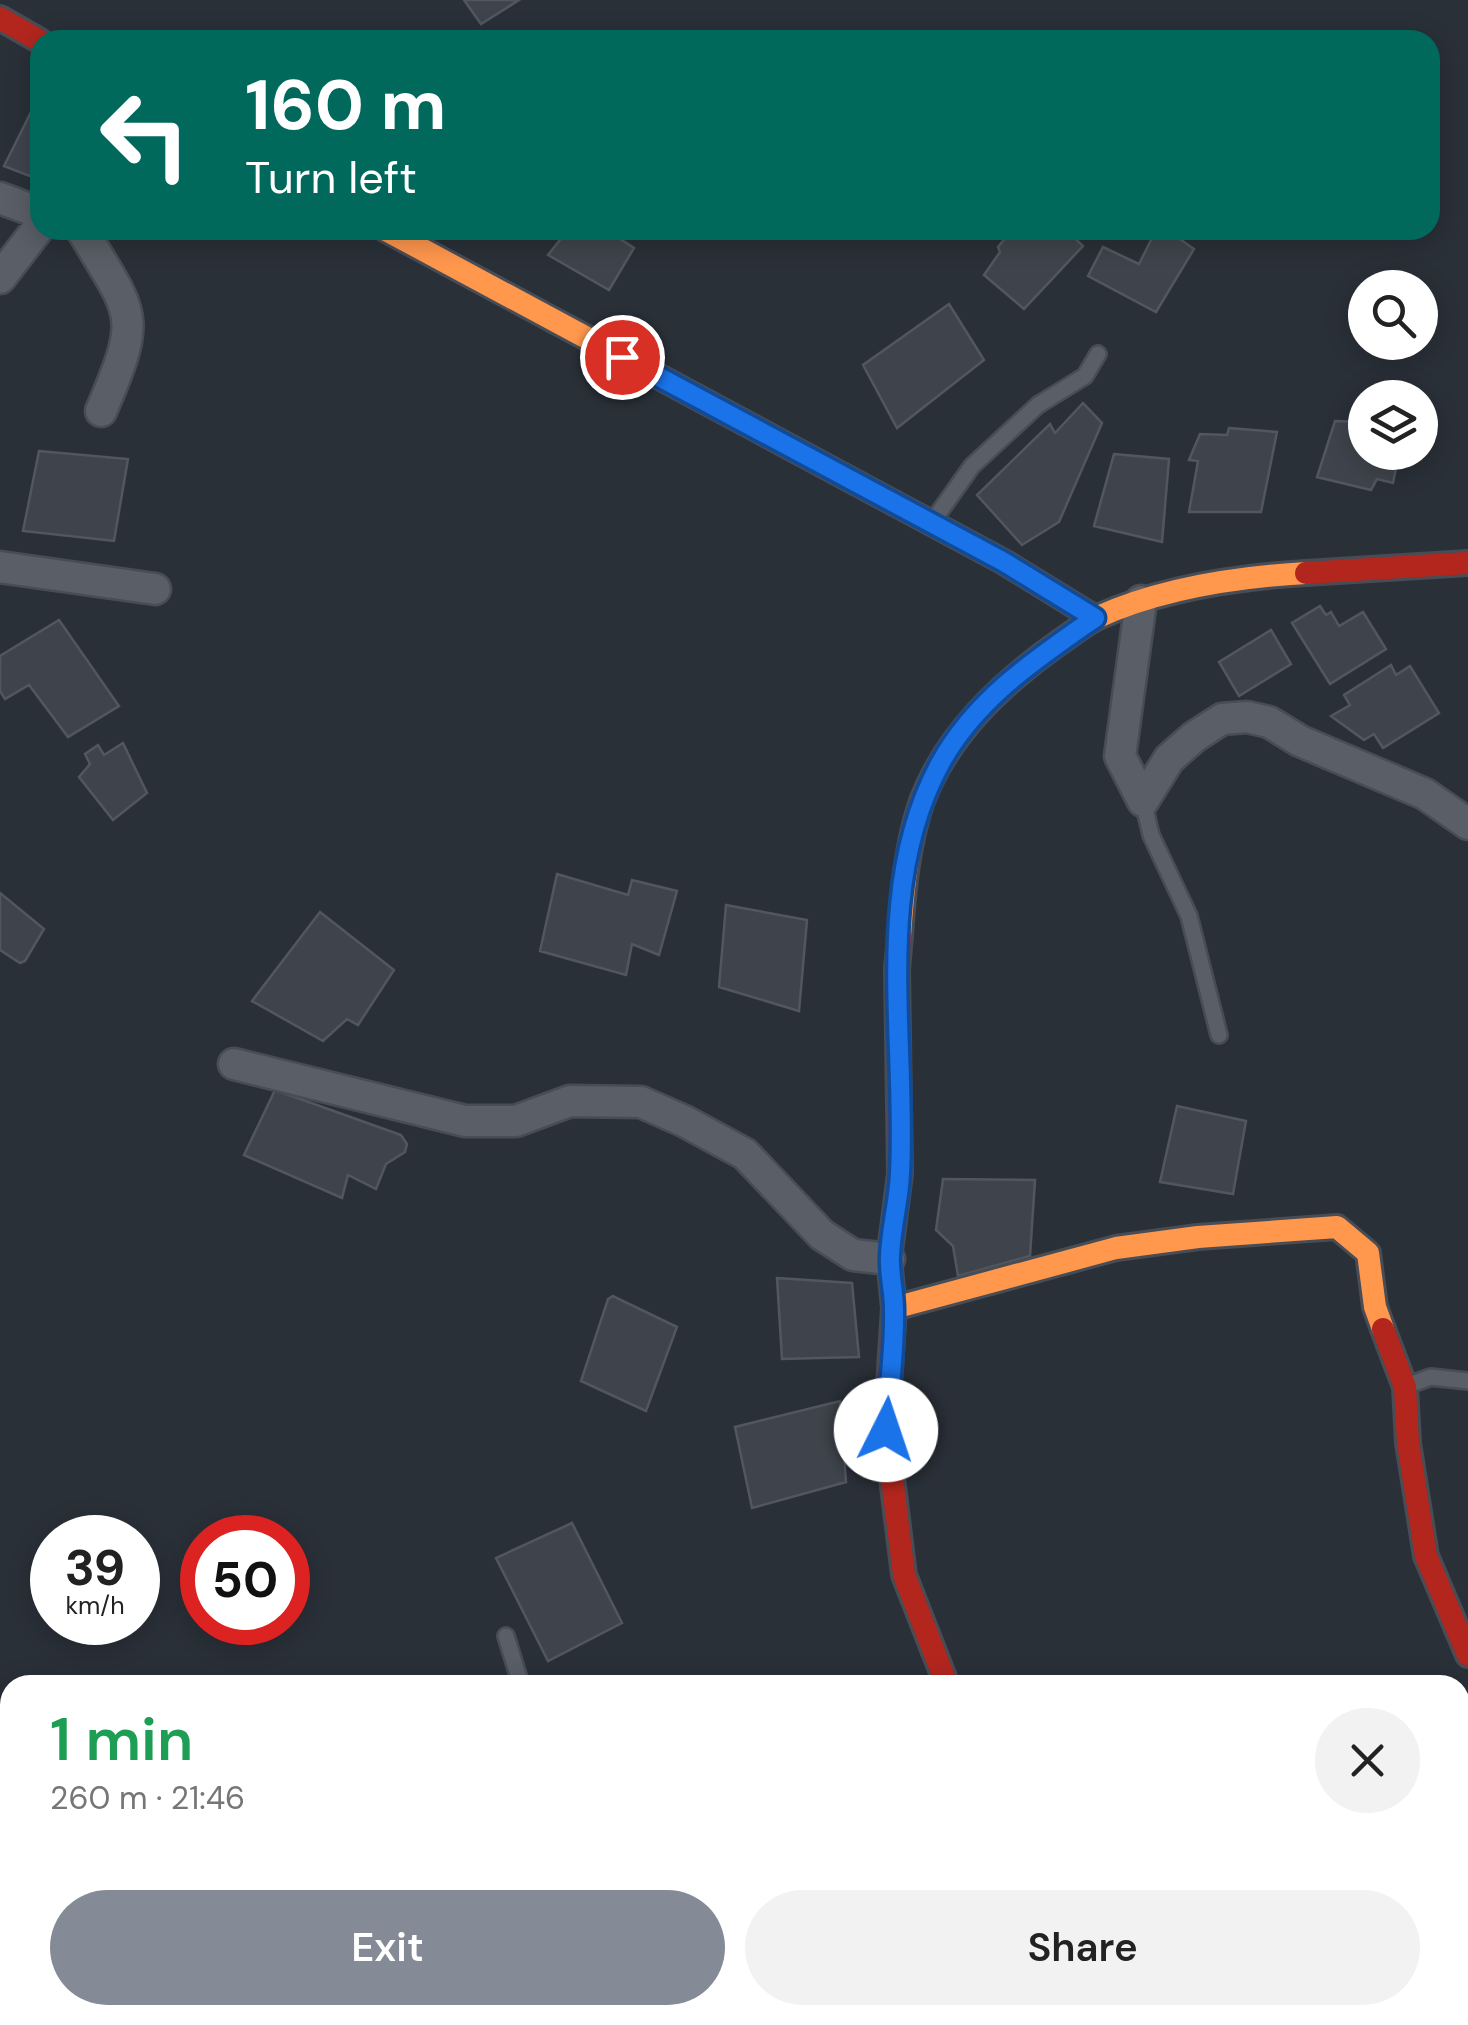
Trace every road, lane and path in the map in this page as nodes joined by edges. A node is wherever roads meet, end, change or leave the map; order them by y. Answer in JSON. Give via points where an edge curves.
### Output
{"nodes":[{"id":1,"x":0,"y":18,"type":"edge"},
{"id":2,"x":30,"y":35,"type":"edge"},
{"id":3,"x":0,"y":198,"type":"edge"},
{"id":4,"x":30,"y":209,"type":"edge"},
{"id":5,"x":30,"y":239,"type":"edge"},
{"id":6,"x":88,"y":240,"type":"edge"},
{"id":7,"x":405,"y":240,"type":"edge"},
{"id":8,"x":0,"y":278,"type":"edge"},
{"id":9,"x":1098,"y":354,"type":"dead end"},
{"id":10,"x":101,"y":412,"type":"dead end"},
{"id":11,"x":931,"y":524,"type":"junction"},
{"id":12,"x":1468,"y":563,"type":"edge"},
{"id":13,"x":0,"y":568,"type":"edge"},
{"id":14,"x":155,"y":589,"type":"dead end"},
{"id":15,"x":1141,"y":601,"type":"junction"},
{"id":16,"x":1095,"y":618,"type":"junction"},
{"id":17,"x":1144,"y":801,"type":"junction"},
{"id":18,"x":1468,"y":824,"type":"edge"},
{"id":19,"x":1219,"y":1035,"type":"dead end"},
{"id":20,"x":234,"y":1064,"type":"dead end"},
{"id":21,"x":889,"y":1259,"type":"junction"},
{"id":22,"x":894,"y":1308,"type":"junction"},
{"id":23,"x":1468,"y":1381,"type":"edge"},
{"id":24,"x":1405,"y":1386,"type":"junction"},
{"id":25,"x":506,"y":1636,"type":"dead end"},
{"id":26,"x":1468,"y":1655,"type":"edge"},
{"id":27,"x":519,"y":1675,"type":"edge"},
{"id":28,"x":944,"y":1675,"type":"edge"}],
"edges":[{"from":1,"to":2,"type":"street"},
{"from":3,"to":4,"type":"street"},
{"from":5,"to":8,"type":"street"},
{"from":6,"to":10,"type":"street","via":[[128,314],[128,337]]},
{"from":7,"to":11,"type":"street"},
{"from":9,"to":11,"type":"lane","via":[[1085,376],[1038,405],[972,466]]},
{"from":11,"to":16,"type":"street"},
{"from":12,"to":15,"type":"street","via":[[1299,573],[1208,584]]},
{"from":13,"to":14,"type":"street"},
{"from":15,"to":16,"type":"street"},
{"from":15,"to":17,"type":"street","via":[[1120,756]]},
{"from":16,"to":21,"type":"street","via":[[1017,672],[969,722],[922,802],[904,879],[896,969],[900,1174]]},
{"from":17,"to":18,"type":"street","via":[[1169,760],[1194,737],[1222,719],[1247,717],[1425,794]]},
{"from":17,"to":19,"type":"lane","via":[[1151,835],[1188,916]]},
{"from":20,"to":21,"type":"street","via":[[465,1121],[516,1122],[570,1101],[641,1102],[745,1154],[822,1235],[852,1255]]},
{"from":21,"to":22,"type":"street"},
{"from":22,"to":24,"type":"street","via":[[1113,1248],[1187,1236],[1337,1227],[1368,1253],[1375,1308]]},
{"from":22,"to":28,"type":"street","via":[[886,1430],[904,1575]]},
{"from":23,"to":24,"type":"lane","via":[[1431,1377]]},
{"from":24,"to":26,"type":"street","via":[[1426,1556]]},
{"from":25,"to":27,"type":"lane"}]}
